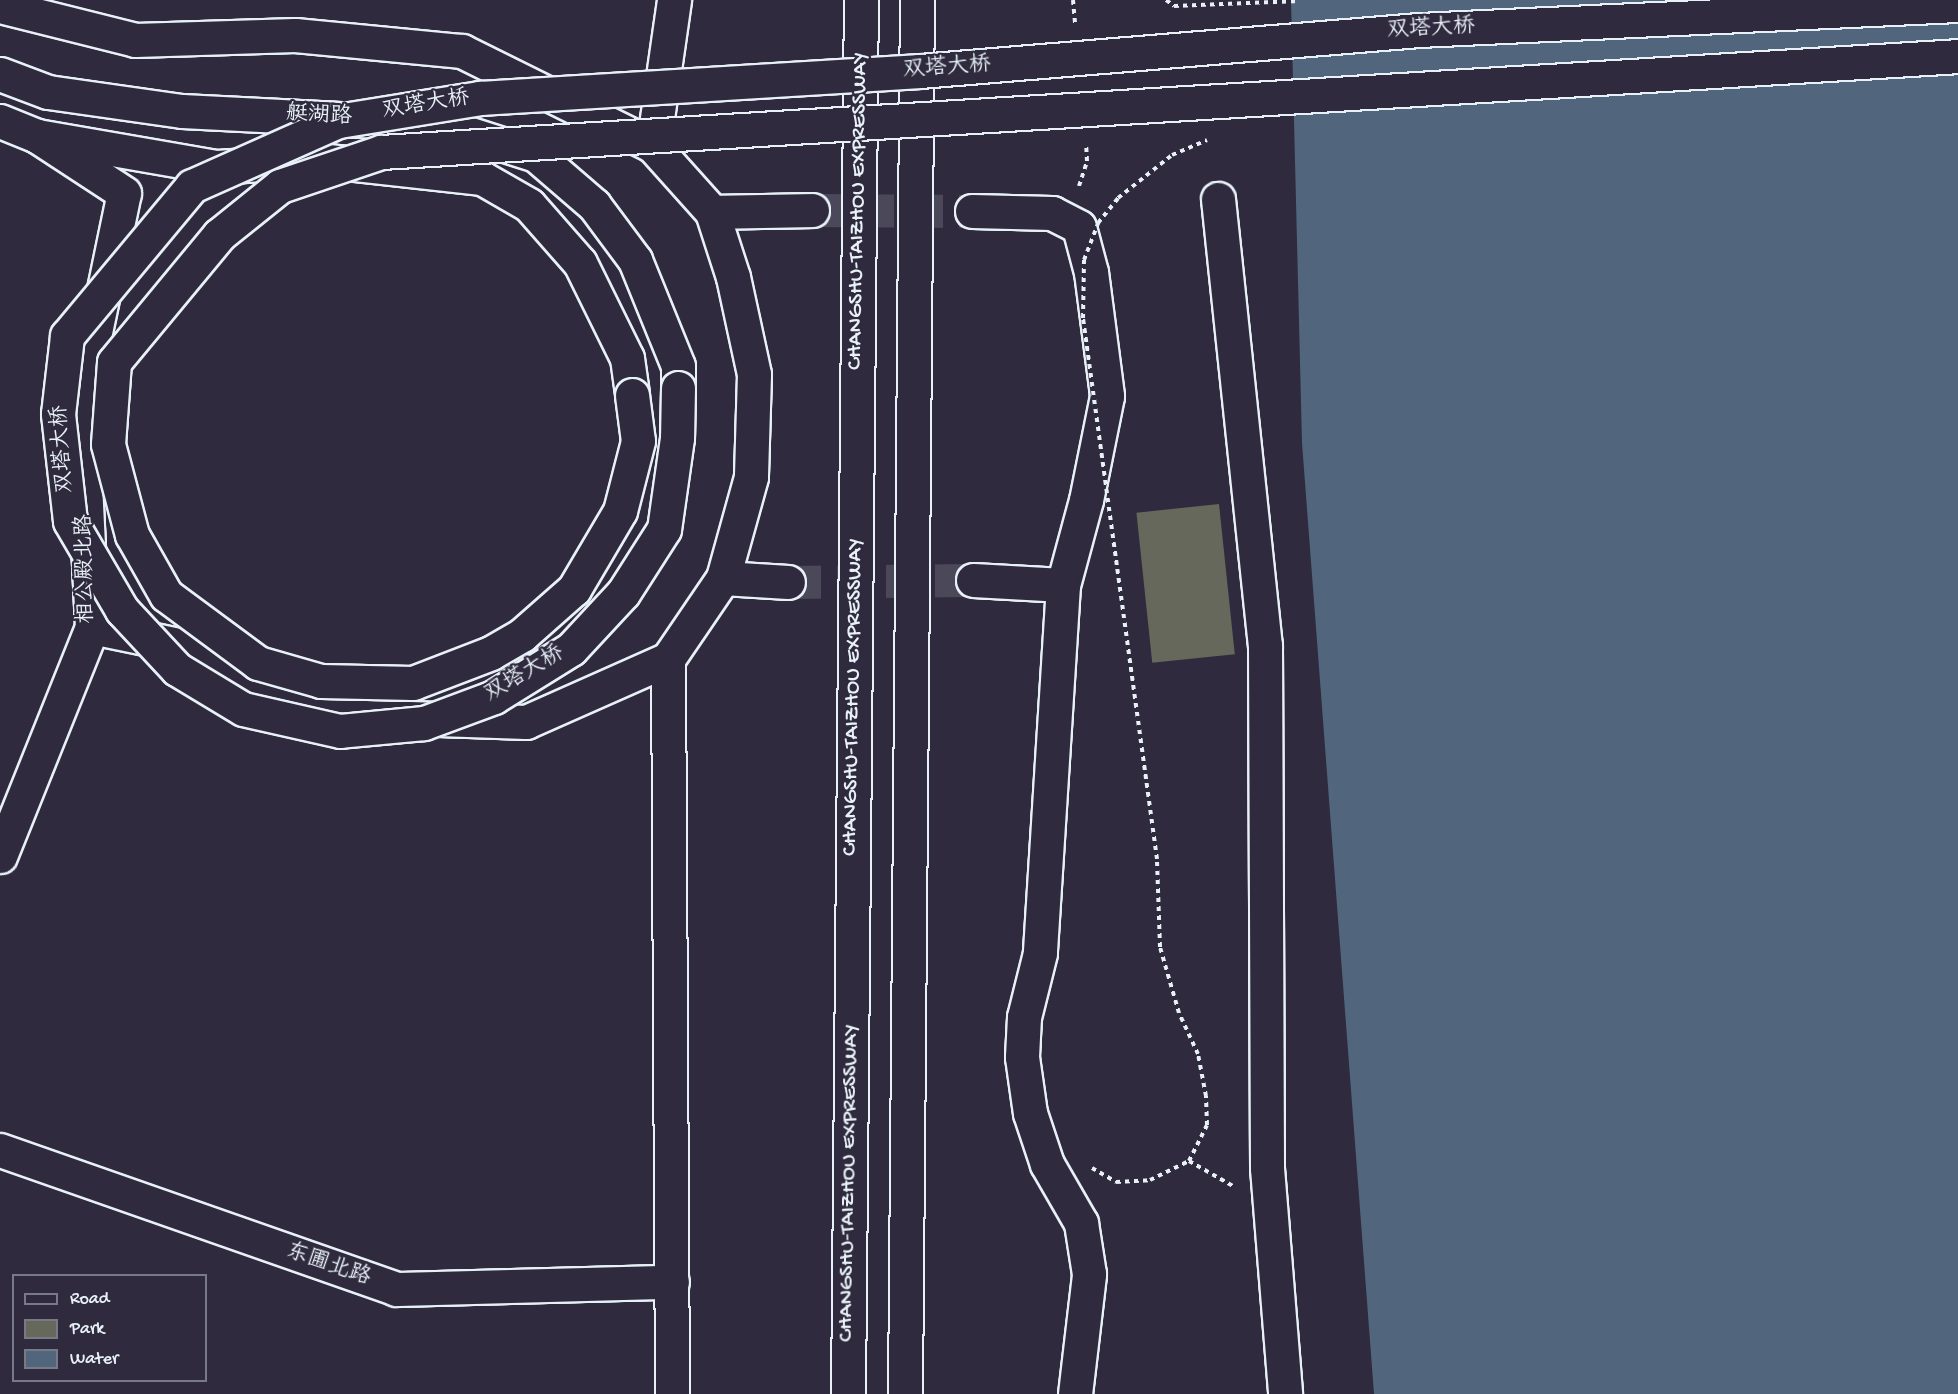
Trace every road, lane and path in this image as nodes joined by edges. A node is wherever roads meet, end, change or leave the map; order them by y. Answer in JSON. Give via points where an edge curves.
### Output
{"nodes":[{"id":1,"x":674,"y":0,"type":"edge"},
{"id":2,"x":861,"y":0,"type":"edge"},
{"id":3,"x":917,"y":0,"type":"edge"},
{"id":4,"x":1166,"y":0,"type":"edge"},
{"id":5,"x":1313,"y":0,"type":"edge"},
{"id":6,"x":1958,"y":4,"type":"edge"},
{"id":7,"x":0,"y":6,"type":"edge"},
{"id":8,"x":1958,"y":56,"type":"edge"},
{"id":9,"x":0,"y":74,"type":"edge"},
{"id":10,"x":0,"y":121,"type":"edge"},
{"id":11,"x":37,"y":136,"type":"junction"},
{"id":12,"x":1217,"y":139,"type":"dead end"},
{"id":13,"x":653,"y":146,"type":"junction"},
{"id":14,"x":1218,"y":199,"type":"dead end"},
{"id":15,"x":812,"y":210,"type":"tunnel mouth"},
{"id":16,"x":972,"y":211,"type":"tunnel mouth"},
{"id":17,"x":712,"y":212,"type":"junction"},
{"id":18,"x":678,"y":388,"type":"joint"},
{"id":19,"x":632,"y":395,"type":"joint"},
{"id":20,"x":723,"y":579,"type":"junction"},
{"id":21,"x":973,"y":580,"type":"tunnel mouth"},
{"id":22,"x":788,"y":582,"type":"tunnel mouth"},
{"id":23,"x":1063,"y":585,"type":"junction"},
{"id":24,"x":92,"y":627,"type":"junction"},
{"id":25,"x":668,"y":659,"type":"junction"},
{"id":26,"x":0,"y":856,"type":"edge"},
{"id":27,"x":0,"y":1150,"type":"edge"},
{"id":28,"x":1088,"y":1166,"type":"dead end"},
{"id":29,"x":672,"y":1282,"type":"junction"},
{"id":30,"x":672,"y":1394,"type":"edge"},
{"id":31,"x":848,"y":1394,"type":"edge"},
{"id":32,"x":905,"y":1394,"type":"edge"},
{"id":33,"x":1075,"y":1394,"type":"edge"},
{"id":34,"x":1285,"y":1394,"type":"edge"}],
"edges":[{"from":1,"to":13,"type":"main road"},
{"from":2,"to":31,"type":"main road","name":"CHANGSHU-TAIZHOU EXPRESSWAY"},
{"from":3,"to":32,"type":"main road"},
{"from":4,"to":5,"type":"path","via":[[1174,6]]},
{"from":6,"to":18,"type":"main road","name":"双塔大桥","bridge":true,"via":[[1419,30],[920,71],[480,98],[338,121],[192,186],[67,336],[58,414],[70,521],[122,610],[177,669],[243,709],[340,731],[424,723],[494,698],[571,649],[623,593],[664,529],[677,438]]},
{"from":7,"to":13,"type":"main road","via":[[135,40],[295,34],[462,51]]},
{"from":8,"to":19,"type":"main road","name":"双塔大桥","bridge":true,"via":[[381,152],[279,186],[219,235],[114,362],[108,444],[132,535],[166,595],[182,608],[258,663],[321,681],[413,683],[491,653],[522,635],[574,589],[620,512],[638,441]]},
{"from":9,"to":18,"type":"main road","name":"艇湖路","via":[[48,92],[182,111],[439,124],[536,155],[594,204],[635,260],[678,366]]},
{"from":10,"to":11,"type":"main road","name":"艇湖路"},
{"from":11,"to":19,"type":"main road","name":"艇湖路","via":[[217,167],[319,160],[482,178],[529,205],[580,263],[627,358]]},
{"from":11,"to":24,"type":"main road","name":"相公殿北路","via":[[124,193],[81,400]]},
{"from":12,"to":28,"type":"path","bridge":true,"via":[[1172,155],[1118,198],[1098,223],[1084,260],[1083,318],[1157,858],[1160,947],[1179,1013],[1198,1054],[1207,1125],[1190,1161],[1150,1180],[1116,1182]]},
{"from":13,"to":17,"type":"main road"},
{"from":14,"to":34,"type":"main road","via":[[1264,645],[1267,1168]]},
{"from":15,"to":17,"type":"main road"},
{"from":16,"to":23,"type":"main road","via":[[1052,213],[1079,227],[1091,272],[1107,396],[1086,500]]},
{"from":17,"to":20,"type":"main road","via":[[733,277],[754,374],[751,477]]},
{"from":20,"to":22,"type":"main road"},
{"from":20,"to":25,"type":"main road"},
{"from":21,"to":23,"type":"main road"},
{"from":23,"to":33,"type":"main road","via":[[1040,953],[1024,1017],[1022,1057],[1030,1113],[1047,1164],[1081,1222],[1089,1274]]},
{"from":24,"to":25,"type":"main road","via":[[179,645],[351,716],[526,722]]},
{"from":24,"to":26,"type":"main road","name":"相公殿北路"},
{"from":25,"to":29,"type":"main road"},
{"from":27,"to":29,"type":"main road","name":"东圃北路","via":[[396,1289]]},
{"from":29,"to":30,"type":"main road"}]}
